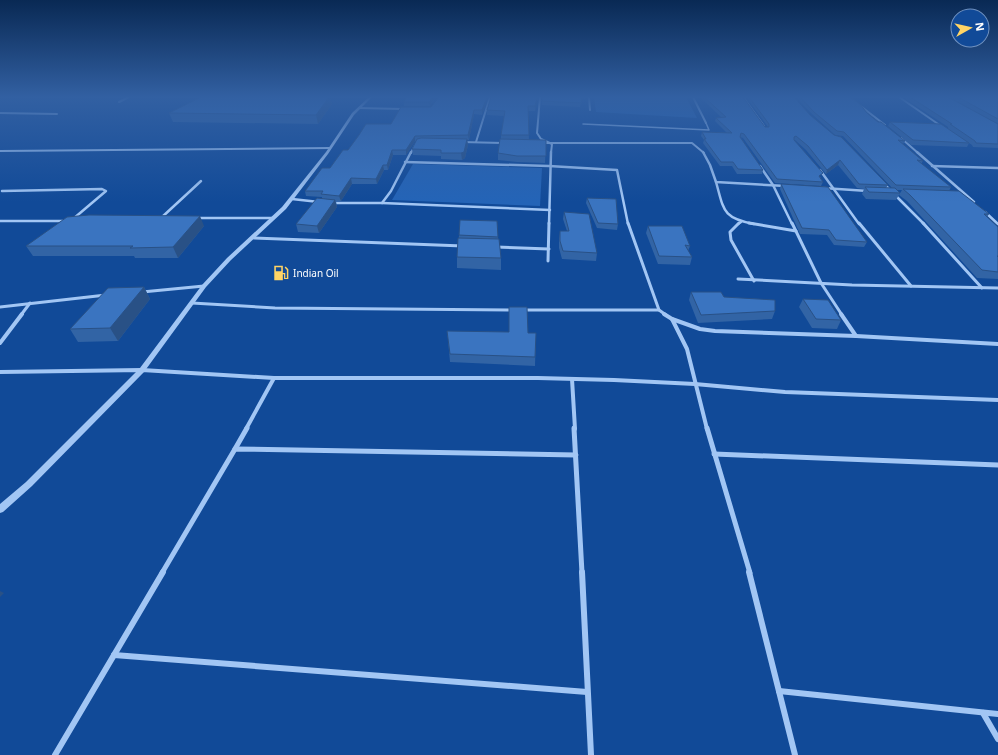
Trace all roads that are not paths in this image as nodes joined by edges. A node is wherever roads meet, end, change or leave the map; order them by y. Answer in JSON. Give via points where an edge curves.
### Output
{"nodes":[{"id":1,"x":341,"y":132,"type":"edge"},
{"id":2,"x":479,"y":132,"type":"edge"},
{"id":3,"x":537,"y":132,"type":"edge"},
{"id":4,"x":898,"y":136,"type":"edge"},
{"id":5,"x":454,"y":142,"type":"edge"},
{"id":6,"x":476,"y":142,"type":"junction"},
{"id":7,"x":416,"y":143,"type":"edge"},
{"id":8,"x":506,"y":143,"type":"edge"},
{"id":9,"x":536,"y":143,"type":"edge"},
{"id":10,"x":550,"y":143,"type":"junction"},
{"id":11,"x":330,"y":148,"type":"junction"},
{"id":12,"x":0,"y":151,"type":"edge"},
{"id":13,"x":405,"y":162,"type":"junction"},
{"id":14,"x":759,"y":165,"type":"edge"},
{"id":15,"x":815,"y":165,"type":"edge"},
{"id":16,"x":549,"y":166,"type":"junction"},
{"id":17,"x":932,"y":166,"type":"junction"},
{"id":18,"x":998,"y":168,"type":"edge"},
{"id":19,"x":201,"y":181,"type":"dead end"},
{"id":20,"x":716,"y":182,"type":"junction"},
{"id":21,"x":882,"y":182,"type":"edge"},
{"id":22,"x":773,"y":185,"type":"junction"},
{"id":23,"x":787,"y":186,"type":"edge"},
{"id":24,"x":821,"y":188,"type":"edge"},
{"id":25,"x":834,"y":189,"type":"junction"},
{"id":26,"x":869,"y":191,"type":"edge"},
{"id":27,"x":884,"y":191,"type":"edge"},
{"id":28,"x":891,"y":191,"type":"junction"},
{"id":29,"x":1,"y":192,"type":"edge"},
{"id":30,"x":898,"y":192,"type":"edge"},
{"id":31,"x":958,"y":195,"type":"edge"},
{"id":32,"x":965,"y":195,"type":"junction"},
{"id":33,"x":292,"y":199,"type":"junction"},
{"id":34,"x":320,"y":202,"type":"edge"},
{"id":35,"x":328,"y":203,"type":"edge"},
{"id":36,"x":382,"y":203,"type":"junction"},
{"id":37,"x":976,"y":205,"type":"edge"},
{"id":38,"x":982,"y":209,"type":"edge"},
{"id":39,"x":550,"y":210,"type":"junction"},
{"id":40,"x":154,"y":218,"type":"edge"},
{"id":41,"x":161,"y":218,"type":"junction"},
{"id":42,"x":168,"y":218,"type":"edge"},
{"id":43,"x":191,"y":218,"type":"edge"},
{"id":44,"x":273,"y":218,"type":"junction"},
{"id":45,"x":0,"y":221,"type":"edge"},
{"id":46,"x":71,"y":221,"type":"junction"},
{"id":47,"x":78,"y":221,"type":"edge"},
{"id":48,"x":741,"y":222,"type":"junction"},
{"id":49,"x":998,"y":224,"type":"edge"},
{"id":50,"x":796,"y":231,"type":"junction"},
{"id":51,"x":254,"y":238,"type":"junction"},
{"id":52,"x":469,"y":246,"type":"edge"},
{"id":53,"x":493,"y":247,"type":"edge"},
{"id":54,"x":549,"y":249,"type":"junction"},
{"id":55,"x":548,"y":261,"type":"dead end"},
{"id":56,"x":738,"y":279,"type":"dead end"},
{"id":57,"x":754,"y":281,"type":"junction"},
{"id":58,"x":821,"y":283,"type":"junction"},
{"id":59,"x":204,"y":286,"type":"junction"},
{"id":60,"x":911,"y":286,"type":"junction"},
{"id":61,"x":982,"y":288,"type":"junction"},
{"id":62,"x":998,"y":288,"type":"edge"},
{"id":63,"x":138,"y":293,"type":"edge"},
{"id":64,"x":108,"y":295,"type":"edge"},
{"id":65,"x":30,"y":303,"type":"junction"},
{"id":66,"x":192,"y":303,"type":"junction"},
{"id":67,"x":0,"y":307,"type":"edge"},
{"id":68,"x":659,"y":310,"type":"junction"},
{"id":69,"x":672,"y":319,"type":"junction"},
{"id":70,"x":856,"y":336,"type":"junction"},
{"id":71,"x":0,"y":343,"type":"edge"},
{"id":72,"x":998,"y":344,"type":"edge"},
{"id":73,"x":142,"y":370,"type":"junction"},
{"id":74,"x":0,"y":372,"type":"edge"},
{"id":75,"x":274,"y":378,"type":"junction"},
{"id":76,"x":572,"y":379,"type":"junction"},
{"id":77,"x":695,"y":384,"type":"junction"},
{"id":78,"x":998,"y":400,"type":"edge"},
{"id":79,"x":235,"y":449,"type":"junction"},
{"id":80,"x":714,"y":454,"type":"junction"},
{"id":81,"x":576,"y":455,"type":"junction"},
{"id":82,"x":998,"y":465,"type":"edge"},
{"id":83,"x":0,"y":509,"type":"edge"},
{"id":84,"x":114,"y":655,"type":"junction"},
{"id":85,"x":587,"y":692,"type":"junction"},
{"id":86,"x":779,"y":692,"type":"junction"},
{"id":87,"x":983,"y":713,"type":"junction"},
{"id":88,"x":998,"y":714,"type":"edge"},
{"id":89,"x":998,"y":739,"type":"edge"},
{"id":90,"x":55,"y":755,"type":"edge"},
{"id":91,"x":591,"y":755,"type":"edge"},
{"id":92,"x":795,"y":755,"type":"edge"}],
"edges":[{"from":1,"to":11,"type":"street"},
{"from":2,"to":6,"type":"street"},
{"from":3,"to":10,"type":"street","via":[[541,139]]},
{"from":4,"to":17,"type":"street"},
{"from":5,"to":6,"type":"street"},
{"from":6,"to":8,"type":"street"},
{"from":7,"to":13,"type":"street"},
{"from":9,"to":10,"type":"street"},
{"from":10,"to":16,"type":"street","via":[[552,144]]},
{"from":10,"to":20,"type":"street","via":[[692,143],[698,146],[707,158]]},
{"from":11,"to":12,"type":"street"},
{"from":11,"to":33,"type":"street"},
{"from":13,"to":16,"type":"street"},
{"from":13,"to":36,"type":"street"},
{"from":14,"to":22,"type":"street"},
{"from":15,"to":25,"type":"street"},
{"from":16,"to":39,"type":"street"},
{"from":16,"to":68,"type":"street","via":[[617,170],[630,232]]},
{"from":17,"to":18,"type":"street"},
{"from":17,"to":32,"type":"street"},
{"from":19,"to":41,"type":"street"},
{"from":20,"to":22,"type":"street"},
{"from":20,"to":48,"type":"street","via":[[725,212],[730,218]]},
{"from":21,"to":28,"type":"street"},
{"from":22,"to":23,"type":"street"},
{"from":22,"to":50,"type":"street"},
{"from":24,"to":25,"type":"street"},
{"from":25,"to":26,"type":"street"},
{"from":25,"to":60,"type":"street","via":[[858,223]]},
{"from":27,"to":28,"type":"street"},
{"from":28,"to":30,"type":"street"},
{"from":28,"to":61,"type":"street"},
{"from":29,"to":46,"type":"street","via":[[102,189],[106,191]]},
{"from":31,"to":32,"type":"street"},
{"from":32,"to":37,"type":"street"},
{"from":33,"to":34,"type":"street"},
{"from":33,"to":44,"type":"street"},
{"from":35,"to":36,"type":"street"},
{"from":36,"to":39,"type":"street"},
{"from":38,"to":49,"type":"street"},
{"from":39,"to":54,"type":"street"},
{"from":40,"to":41,"type":"street"},
{"from":41,"to":42,"type":"street"},
{"from":43,"to":44,"type":"street"},
{"from":44,"to":51,"type":"street"},
{"from":45,"to":46,"type":"street"},
{"from":46,"to":47,"type":"street"},
{"from":48,"to":50,"type":"street"},
{"from":48,"to":57,"type":"street","via":[[730,232],[731,240]]},
{"from":50,"to":58,"type":"street"},
{"from":51,"to":52,"type":"street"},
{"from":51,"to":59,"type":"street","via":[[229,259]]},
{"from":53,"to":54,"type":"street"},
{"from":54,"to":55,"type":"street"},
{"from":56,"to":57,"type":"street"},
{"from":57,"to":58,"type":"street"},
{"from":58,"to":60,"type":"street"},
{"from":58,"to":70,"type":"street"},
{"from":59,"to":63,"type":"street"},
{"from":59,"to":66,"type":"street"},
{"from":60,"to":61,"type":"street"},
{"from":61,"to":62,"type":"street"},
{"from":64,"to":65,"type":"street"},
{"from":65,"to":67,"type":"street"},
{"from":65,"to":71,"type":"street"},
{"from":66,"to":68,"type":"street","via":[[275,308]]},
{"from":66,"to":73,"type":"street"},
{"from":68,"to":69,"type":"street"},
{"from":69,"to":70,"type":"street","via":[[700,329],[715,331]]},
{"from":69,"to":77,"type":"street","via":[[686,350]]},
{"from":70,"to":72,"type":"street"},
{"from":73,"to":74,"type":"street"},
{"from":73,"to":75,"type":"street"},
{"from":73,"to":83,"type":"street","via":[[29,484]]},
{"from":75,"to":76,"type":"street"},
{"from":75,"to":79,"type":"street"},
{"from":76,"to":77,"type":"street"},
{"from":76,"to":81,"type":"street"},
{"from":77,"to":78,"type":"street","via":[[785,392]]},
{"from":77,"to":80,"type":"street"},
{"from":79,"to":81,"type":"street"},
{"from":79,"to":84,"type":"street"},
{"from":80,"to":82,"type":"street"},
{"from":80,"to":86,"type":"street","via":[[746,554]]},
{"from":81,"to":85,"type":"street"},
{"from":84,"to":85,"type":"street"},
{"from":84,"to":90,"type":"street"},
{"from":85,"to":91,"type":"street"},
{"from":86,"to":87,"type":"street"},
{"from":86,"to":92,"type":"street"},
{"from":87,"to":88,"type":"street"},
{"from":87,"to":89,"type":"street"}]}
